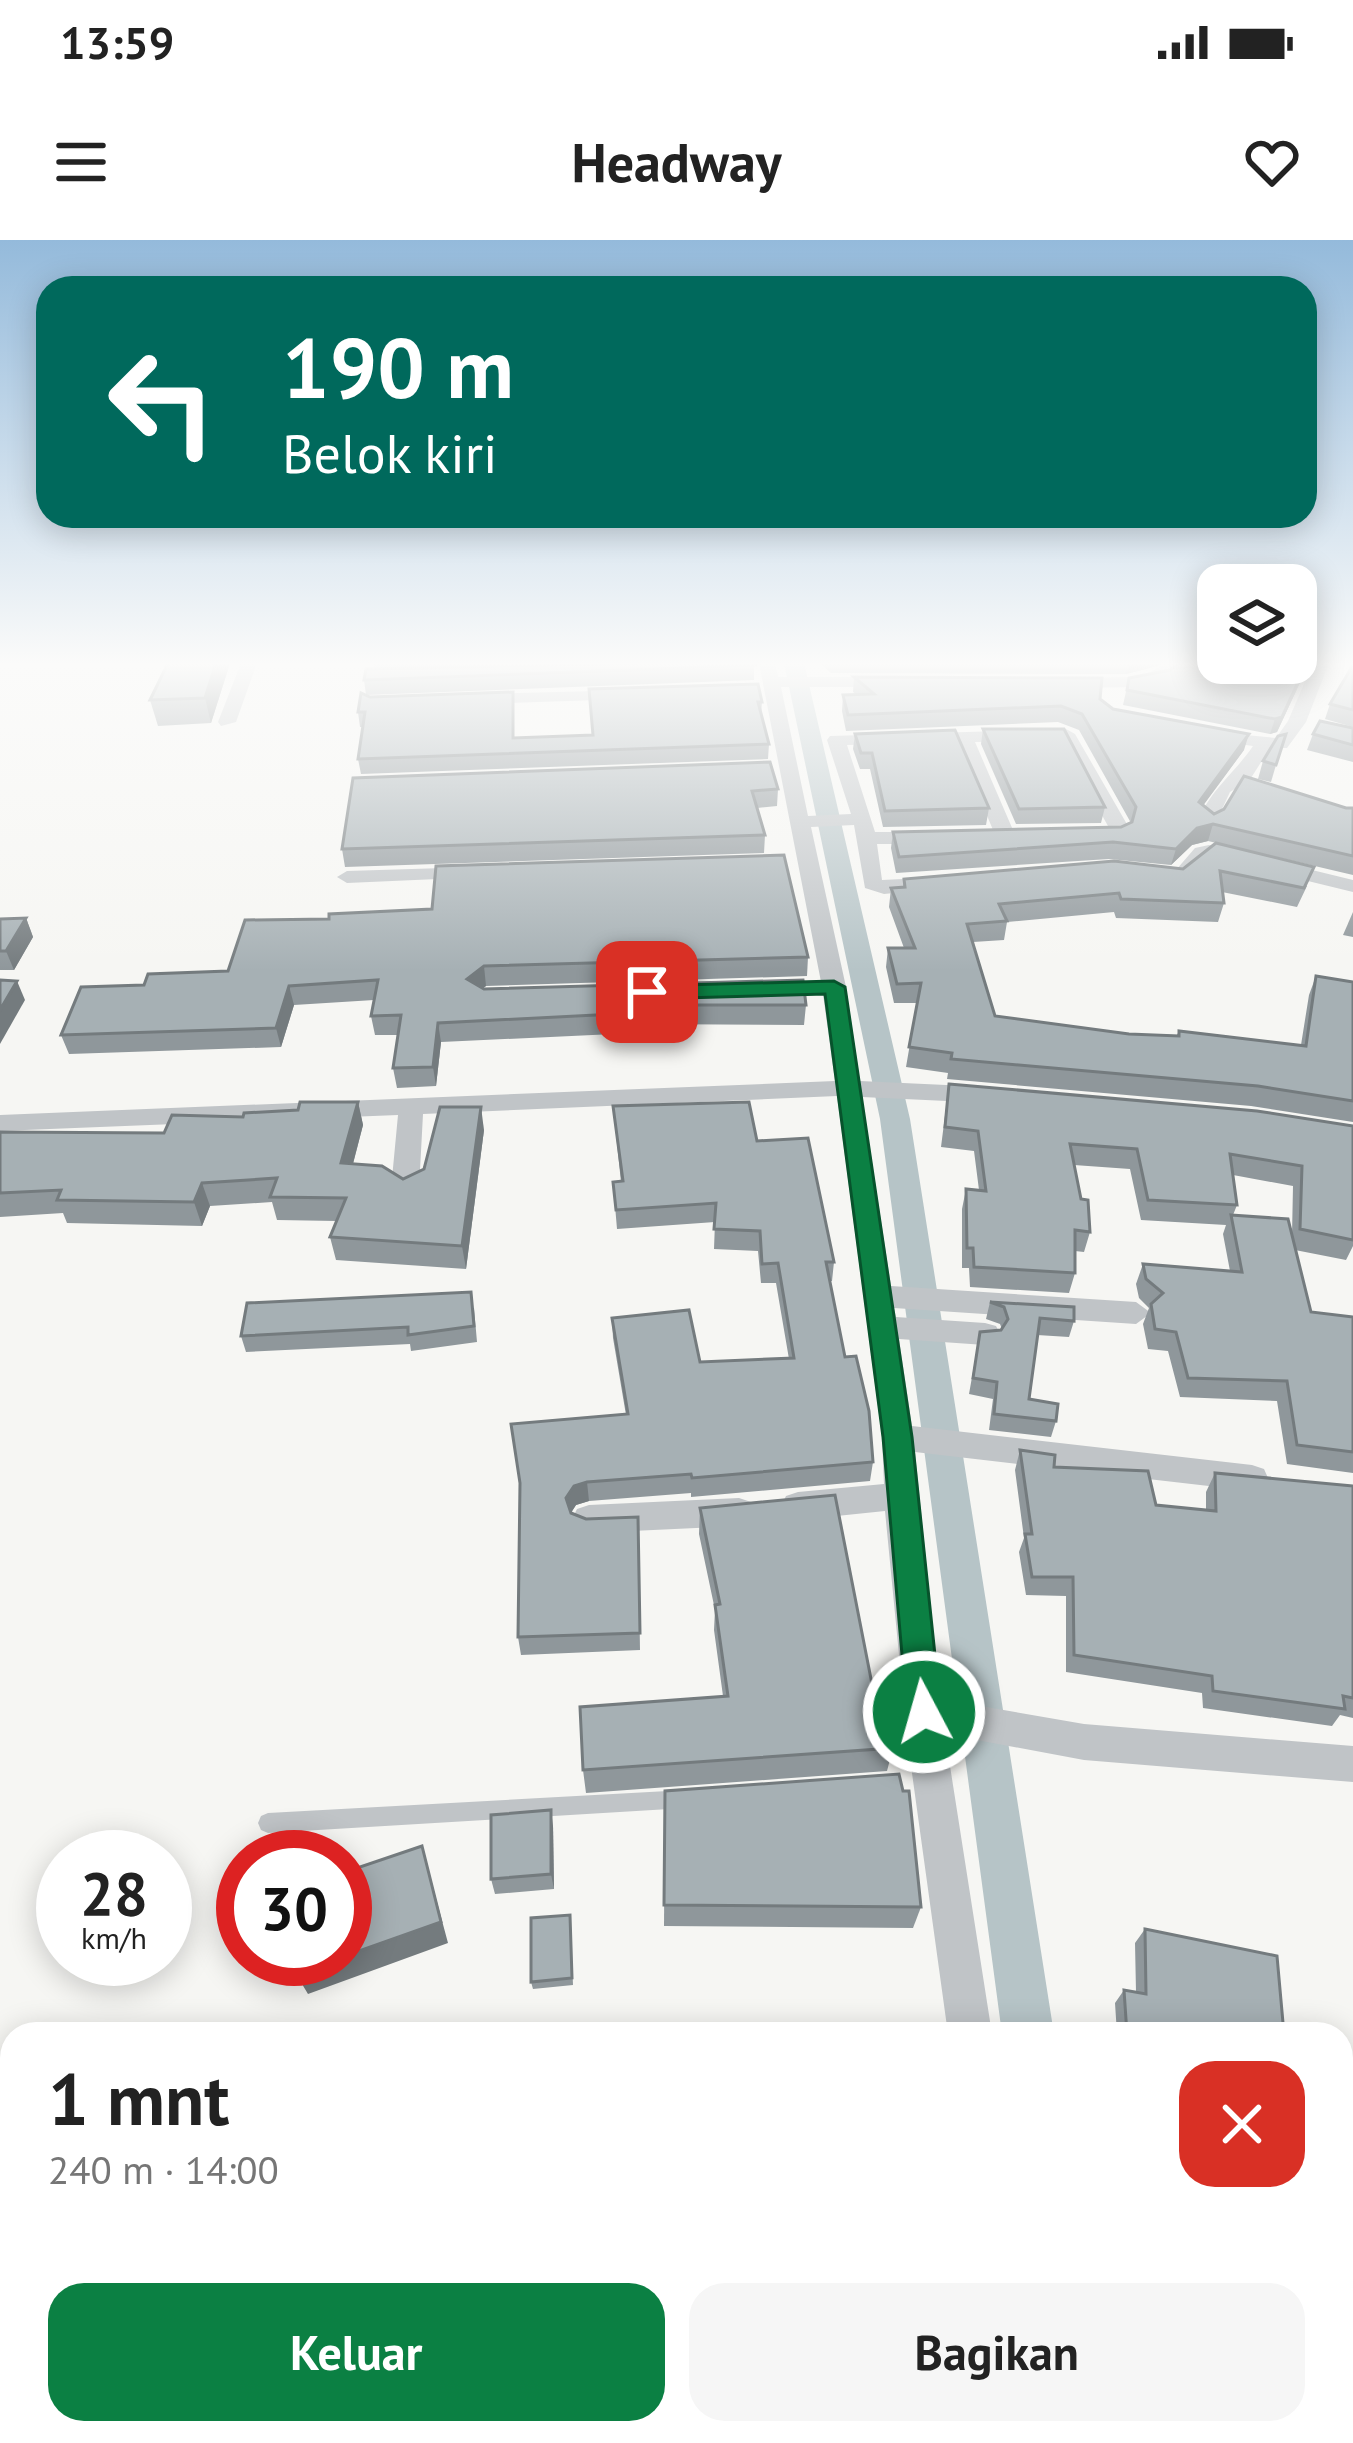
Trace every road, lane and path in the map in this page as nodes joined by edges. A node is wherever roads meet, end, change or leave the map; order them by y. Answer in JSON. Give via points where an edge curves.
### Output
{"nodes":[{"id":1,"x":776,"y":766,"type":"edge"},
{"id":2,"x":842,"y":766,"type":"edge"},
{"id":3,"x":979,"y":766,"type":"edge"},
{"id":4,"x":1086,"y":766,"type":"edge"},
{"id":5,"x":1249,"y":766,"type":"edge"},
{"id":6,"x":1241,"y":778,"type":"junction"},
{"id":7,"x":1353,"y":815,"type":"edge"},
{"id":8,"x":1208,"y":820,"type":"edge"},
{"id":9,"x":803,"y":823,"type":"junction"},
{"id":10,"x":860,"y":826,"type":"junction"},
{"id":11,"x":1067,"y":836,"type":"edge"},
{"id":12,"x":982,"y":837,"type":"edge"},
{"id":13,"x":959,"y":838,"type":"edge"},
{"id":14,"x":1135,"y":870,"type":"edge"},
{"id":15,"x":508,"y":872,"type":"edge"},
{"id":16,"x":347,"y":877,"type":"dead end"},
{"id":17,"x":966,"y":881,"type":"edge"},
{"id":18,"x":1353,"y":886,"type":"edge"},
{"id":19,"x":855,"y":1088,"type":"junction"},
{"id":20,"x":1024,"y":1098,"type":"edge"},
{"id":21,"x":411,"y":1105,"type":"junction"},
{"id":22,"x":0,"y":1123,"type":"edge"},
{"id":23,"x":405,"y":1189,"type":"edge"},
{"id":24,"x":887,"y":1312,"type":"junction"},
{"id":25,"x":1136,"y":1313,"type":"dead end"},
{"id":26,"x":985,"y":1334,"type":"edge"},
{"id":27,"x":907,"y":1438,"type":"junction"},
{"id":28,"x":1287,"y":1481,"type":"edge"},
{"id":29,"x":900,"y":1496,"type":"junction"},
{"id":30,"x":590,"y":1519,"type":"edge"},
{"id":31,"x":942,"y":1717,"type":"junction"},
{"id":32,"x":1353,"y":1764,"type":"edge"},
{"id":33,"x":705,"y":1798,"type":"edge"},
{"id":34,"x":268,"y":1822,"type":"dead end"},
{"id":35,"x":968,"y":2022,"type":"edge"}],
"edges":[{"from":1,"to":9,"type":"street"},
{"from":2,"to":10,"type":"street"},
{"from":3,"to":12,"type":"street","via":[[1016,837]]},
{"from":4,"to":11,"type":"street","via":[[1117,832]]},
{"from":5,"to":6,"type":"street"},
{"from":6,"to":7,"type":"street","via":[[1248,787]]},
{"from":6,"to":8,"type":"street","via":[[1222,789]]},
{"from":9,"to":10,"type":"street"},
{"from":9,"to":19,"type":"street","via":[[794,862]]},
{"from":10,"to":13,"type":"street"},
{"from":10,"to":17,"type":"street","via":[[877,887]]},
{"from":14,"to":18,"type":"street","via":[[1178,877],[1209,850]]},
{"from":15,"to":16,"type":"street"},
{"from":19,"to":20,"type":"street"},
{"from":19,"to":21,"type":"street"},
{"from":19,"to":24,"type":"street"},
{"from":21,"to":22,"type":"street"},
{"from":21,"to":23,"type":"street"},
{"from":24,"to":25,"type":"street","via":[[931,1300]]},
{"from":24,"to":26,"type":"street"},
{"from":24,"to":27,"type":"street"},
{"from":27,"to":28,"type":"street"},
{"from":27,"to":29,"type":"street"},
{"from":29,"to":30,"type":"street"},
{"from":29,"to":31,"type":"street"},
{"from":31,"to":32,"type":"street","via":[[1169,1752]]},
{"from":31,"to":35,"type":"street","via":[[923,1781]]},
{"from":33,"to":34,"type":"lane"}]}
